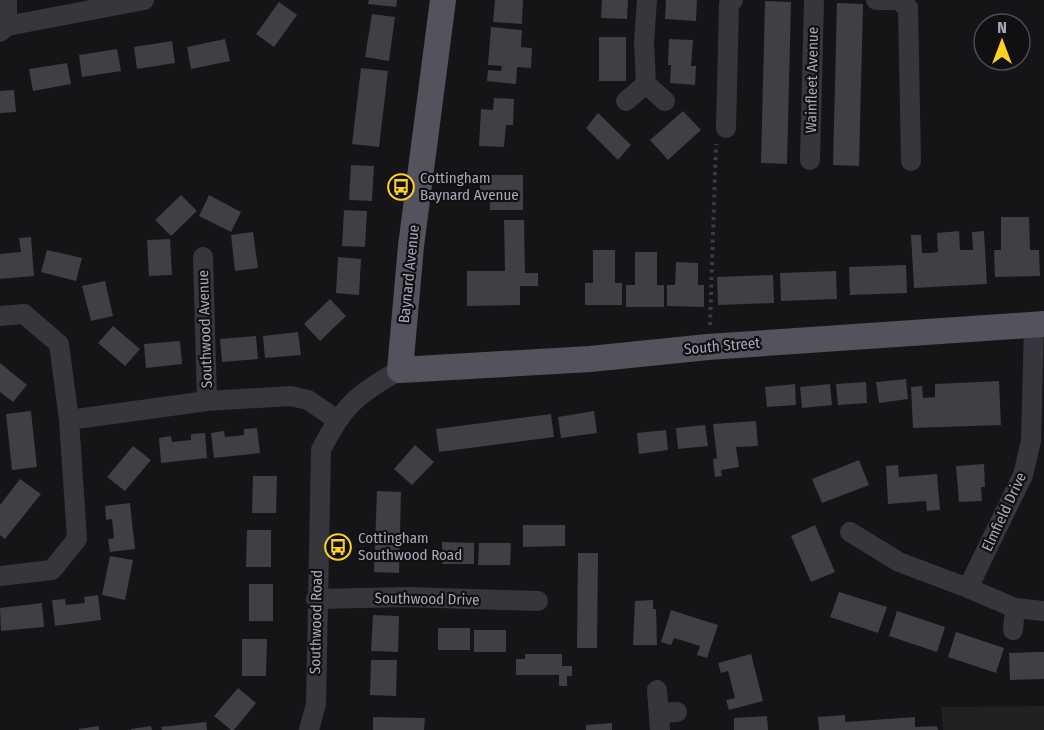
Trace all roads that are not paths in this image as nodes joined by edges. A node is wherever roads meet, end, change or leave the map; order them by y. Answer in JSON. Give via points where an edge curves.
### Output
{"nodes":[{"id":1,"x":7,"y":0,"type":"edge"},
{"id":2,"x":144,"y":0,"type":"edge"},
{"id":3,"x":443,"y":0,"type":"edge"},
{"id":4,"x":647,"y":0,"type":"edge"},
{"id":5,"x":733,"y":0,"type":"edge"},
{"id":6,"x":814,"y":0,"type":"edge"},
{"id":7,"x":876,"y":0,"type":"edge"},
{"id":8,"x":3,"y":29,"type":"edge"},
{"id":9,"x":646,"y":84,"type":"junction"},
{"id":10,"x":626,"y":101,"type":"dead end"},
{"id":11,"x":665,"y":101,"type":"dead end"},
{"id":12,"x":721,"y":133,"type":"road end"},
{"id":13,"x":810,"y":160,"type":"dead end"},
{"id":14,"x":910,"y":161,"type":"dead end"},
{"id":15,"x":203,"y":257,"type":"dead end"},
{"id":16,"x":0,"y":316,"type":"edge"},
{"id":17,"x":1039,"y":324,"type":"edge"},
{"id":18,"x":400,"y":369,"type":"junction"},
{"id":19,"x":207,"y":401,"type":"junction"},
{"id":20,"x":336,"y":418,"type":"junction"},
{"id":21,"x":69,"y":420,"type":"junction"},
{"id":22,"x":863,"y":533,"type":"dead end"},
{"id":23,"x":0,"y":576,"type":"edge"},
{"id":24,"x":968,"y":588,"type":"junction"},
{"id":25,"x":316,"y":599,"type":"junction"},
{"id":26,"x":538,"y":601,"type":"dead end"},
{"id":27,"x":1015,"y":608,"type":"junction"},
{"id":28,"x":1044,"y":611,"type":"edge"},
{"id":29,"x":1013,"y":630,"type":"dead end"},
{"id":30,"x":657,"y":690,"type":"dead end"},
{"id":31,"x":665,"y":718,"type":"edge"},
{"id":32,"x":309,"y":730,"type":"edge"}],
"edges":[{"from":1,"to":8,"type":"street"},
{"from":2,"to":8,"type":"street"},
{"from":3,"to":18,"type":"main road","name":"Baynard Avenue","via":[[411,246]]},
{"from":4,"to":9,"type":"street"},
{"from":5,"to":12,"type":"street","via":[[729,4]]},
{"from":6,"to":13,"type":"street","name":"Wainfleet Avenue"},
{"from":7,"to":14,"type":"street","via":[[898,0],[908,8]]},
{"from":9,"to":10,"type":"street"},
{"from":9,"to":11,"type":"street"},
{"from":15,"to":19,"type":"street","name":"Southwood Avenue"},
{"from":16,"to":21,"type":"street","via":[[24,314],[59,344]]},
{"from":17,"to":18,"type":"main road","name":"South Street","via":[[590,359]]},
{"from":17,"to":24,"type":"street","name":"Elmfield Drive","via":[[1031,441],[1023,475]]},
{"from":18,"to":20,"type":"street","name":"Southwood Road","via":[[367,388]]},
{"from":19,"to":20,"type":"street","name":"Southwood Avenue","via":[[291,396],[308,400]]},
{"from":19,"to":21,"type":"street","name":"Southwood Avenue"},
{"from":20,"to":25,"type":"street","name":"Southwood Road","via":[[321,450]]},
{"from":21,"to":23,"type":"street","via":[[77,539],[52,570]]},
{"from":22,"to":24,"type":"street","via":[[899,562]]},
{"from":24,"to":27,"type":"street"},
{"from":25,"to":26,"type":"street","name":"Southwood Drive"},
{"from":25,"to":32,"type":"street","name":"Southwood Road","via":[[316,704]]},
{"from":27,"to":28,"type":"street"},
{"from":27,"to":29,"type":"street"},
{"from":30,"to":31,"type":"street"}]}
